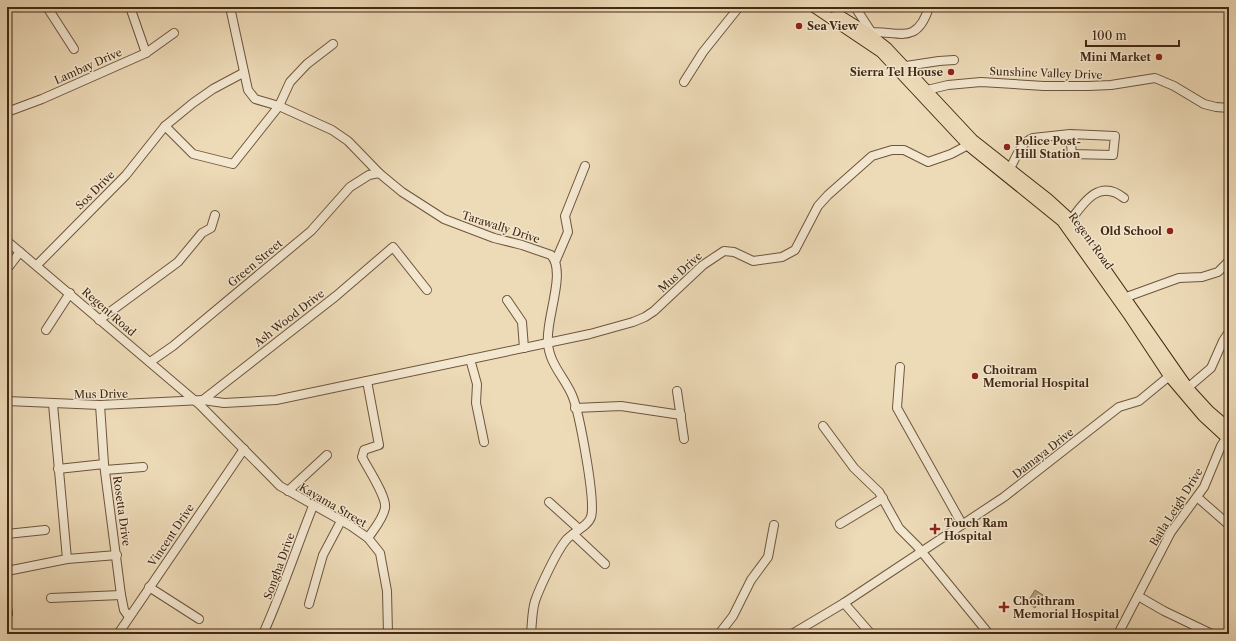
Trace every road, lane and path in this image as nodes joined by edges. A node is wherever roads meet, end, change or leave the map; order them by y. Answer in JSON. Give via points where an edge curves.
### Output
{"nodes":[{"id":1,"x":47,"y":7,"type":"edge"},
{"id":2,"x":130,"y":7,"type":"edge"},
{"id":3,"x":230,"y":7,"type":"edge"},
{"id":4,"x":739,"y":7,"type":"edge"},
{"id":5,"x":814,"y":7,"type":"edge"},
{"id":6,"x":826,"y":7,"type":"edge"},
{"id":7,"x":855,"y":7,"type":"edge"},
{"id":8,"x":929,"y":7,"type":"edge"},
{"id":9,"x":174,"y":33,"type":"dead end"},
{"id":10,"x":866,"y":34,"type":"junction"},
{"id":11,"x":333,"y":44,"type":"dead end"},
{"id":12,"x":74,"y":49,"type":"dead end"},
{"id":13,"x":146,"y":52,"type":"junction"},
{"id":14,"x":954,"y":60,"type":"dead end"},
{"id":15,"x":906,"y":66,"type":"junction"},
{"id":16,"x":243,"y":73,"type":"junction"},
{"id":17,"x":684,"y":82,"type":"dead end"},
{"id":18,"x":927,"y":90,"type":"junction"},
{"id":19,"x":279,"y":106,"type":"junction"},
{"id":20,"x":1229,"y":108,"type":"edge"},
{"id":21,"x":7,"y":112,"type":"edge"},
{"id":22,"x":165,"y":126,"type":"junction"},
{"id":23,"x":1070,"y":134,"type":"junction"},
{"id":24,"x":968,"y":145,"type":"junction"},
{"id":25,"x":585,"y":166,"type":"dead end"},
{"id":26,"x":1008,"y":172,"type":"junction"},
{"id":27,"x":380,"y":173,"type":"junction"},
{"id":28,"x":1124,"y":198,"type":"dead end"},
{"id":29,"x":215,"y":215,"type":"dead end"},
{"id":30,"x":1069,"y":223,"type":"junction"},
{"id":31,"x":7,"y":241,"type":"edge"},
{"id":32,"x":20,"y":252,"type":"junction"},
{"id":33,"x":556,"y":260,"type":"junction"},
{"id":34,"x":1229,"y":261,"type":"edge"},
{"id":35,"x":37,"y":265,"type":"junction"},
{"id":36,"x":7,"y":269,"type":"edge"},
{"id":37,"x":427,"y":290,"type":"dead end"},
{"id":38,"x":70,"y":293,"type":"junction"},
{"id":39,"x":1122,"y":299,"type":"junction"},
{"id":40,"x":507,"y":300,"type":"dead end"},
{"id":41,"x":99,"y":320,"type":"junction"},
{"id":42,"x":46,"y":330,"type":"dead end"},
{"id":43,"x":1229,"y":332,"type":"edge"},
{"id":44,"x":548,"y":343,"type":"junction"},
{"id":45,"x":524,"y":348,"type":"junction"},
{"id":46,"x":470,"y":359,"type":"junction"},
{"id":47,"x":150,"y":362,"type":"junction"},
{"id":48,"x":900,"y":367,"type":"dead end"},
{"id":49,"x":1172,"y":374,"type":"junction"},
{"id":50,"x":367,"y":381,"type":"junction"},
{"id":51,"x":677,"y":390,"type":"dead end"},
{"id":52,"x":1185,"y":391,"type":"junction"},
{"id":53,"x":7,"y":401,"type":"edge"},
{"id":54,"x":199,"y":401,"type":"junction"},
{"id":55,"x":53,"y":404,"type":"junction"},
{"id":56,"x":100,"y":405,"type":"junction"},
{"id":57,"x":575,"y":408,"type":"junction"},
{"id":58,"x":680,"y":416,"type":"junction"},
{"id":59,"x":823,"y":426,"type":"dead end"},
{"id":60,"x":1228,"y":434,"type":"edge"},
{"id":61,"x":684,"y":439,"type":"dead end"},
{"id":62,"x":484,"y":442,"type":"dead end"},
{"id":63,"x":244,"y":449,"type":"junction"},
{"id":64,"x":327,"y":455,"type":"dead end"},
{"id":65,"x":105,"y":467,"type":"junction"},
{"id":66,"x":143,"y":467,"type":"dead end"},
{"id":67,"x":58,"y":468,"type":"junction"},
{"id":68,"x":283,"y":489,"type":"junction"},
{"id":69,"x":1197,"y":497,"type":"junction"},
{"id":70,"x":883,"y":498,"type":"junction"},
{"id":71,"x":549,"y":502,"type":"dead end"},
{"id":72,"x":313,"y":506,"type":"junction"},
{"id":73,"x":341,"y":521,"type":"junction"},
{"id":74,"x":840,"y":524,"type":"dead end"},
{"id":75,"x":962,"y":524,"type":"junction"},
{"id":76,"x":774,"y":525,"type":"dead end"},
{"id":77,"x":1229,"y":525,"type":"edge"},
{"id":78,"x":45,"y":530,"type":"dead end"},
{"id":79,"x":576,"y":532,"type":"junction"},
{"id":80,"x":7,"y":534,"type":"edge"},
{"id":81,"x":368,"y":538,"type":"junction"},
{"id":82,"x":920,"y":551,"type":"junction"},
{"id":83,"x":117,"y":555,"type":"junction"},
{"id":84,"x":67,"y":559,"type":"junction"},
{"id":85,"x":605,"y":564,"type":"dead end"},
{"id":86,"x":7,"y":572,"type":"edge"},
{"id":87,"x":149,"y":587,"type":"junction"},
{"id":88,"x":121,"y":595,"type":"junction"},
{"id":89,"x":1138,"y":596,"type":"junction"},
{"id":90,"x":51,"y":598,"type":"dead end"},
{"id":91,"x":844,"y":602,"type":"junction"},
{"id":92,"x":309,"y":604,"type":"dead end"},
{"id":93,"x":129,"y":617,"type":"junction"},
{"id":94,"x":200,"y":620,"type":"dead end"},
{"id":95,"x":118,"y":634,"type":"edge"},
{"id":96,"x":263,"y":634,"type":"edge"},
{"id":97,"x":388,"y":634,"type":"edge"},
{"id":98,"x":531,"y":634,"type":"edge"},
{"id":99,"x":719,"y":634,"type":"edge"},
{"id":100,"x":792,"y":634,"type":"edge"},
{"id":101,"x":871,"y":634,"type":"edge"},
{"id":102,"x":989,"y":634,"type":"edge"},
{"id":103,"x":1118,"y":634,"type":"edge"},
{"id":104,"x":1212,"y":634,"type":"edge"}],
"edges":[{"from":1,"to":12,"type":"street"},
{"from":2,"to":13,"type":"street"},
{"from":3,"to":16,"type":"street"},
{"from":4,"to":17,"type":"street","via":[[703,52]]},
{"from":5,"to":10,"type":"main road","name":"Regent Road"},
{"from":6,"to":10,"type":"main road","name":"Regent Road"},
{"from":7,"to":10,"type":"street"},
{"from":8,"to":10,"type":"street","via":[[920,24],[907,35]]},
{"from":9,"to":13,"type":"street","name":"Lambay Drive"},
{"from":10,"to":15,"type":"main road","name":"Regent Road","via":[[887,48]]},
{"from":10,"to":24,"type":"main road","name":"Regent Road"},
{"from":11,"to":19,"type":"street","via":[[307,64],[290,82]]},
{"from":13,"to":21,"type":"street","name":"Lambay Drive"},
{"from":14,"to":15,"type":"street"},
{"from":15,"to":18,"type":"main road","name":"Regent Road"},
{"from":16,"to":19,"type":"street","name":"Tarawally Drive","via":[[248,90],[255,100]]},
{"from":16,"to":22,"type":"street","name":"Sos Drive","via":[[213,89]]},
{"from":18,"to":20,"type":"street","name":"Sunshine Valley Drive","via":[[982,82],[1088,86],[1155,78],[1204,104]]},
{"from":18,"to":26,"type":"main road","name":"Regent Road","via":[[973,140]]},
{"from":19,"to":22,"type":"street","via":[[233,164],[193,154]]},
{"from":19,"to":27,"type":"street","name":"Tarawally Drive","via":[[332,130],[348,141]]},
{"from":22,"to":35,"type":"street","name":"Sos Drive","via":[[126,175]]},
{"from":23,"to":23,"type":"street","via":[[1115,136],[1112,154],[1072,154]]},
{"from":23,"to":26,"type":"street","via":[[1027,140]]},
{"from":24,"to":26,"type":"main road","name":"Regent Road"},
{"from":24,"to":44,"type":"street","name":"Mus Drive","via":[[928,162],[904,150],[892,150],[872,156],[818,206],[795,250],[754,261],[734,252],[724,251],[702,265],[644,317],[590,334]]},
{"from":25,"to":33,"type":"street","via":[[565,216],[568,232]]},
{"from":26,"to":30,"type":"main road","name":"Regent Road","via":[[1048,199]]},
{"from":27,"to":33,"type":"street","name":"Tarawally Drive","via":[[402,192],[444,218],[494,238],[545,252]]},
{"from":27,"to":47,"type":"street","name":"Green Street","via":[[358,181],[305,236],[173,346]]},
{"from":28,"to":30,"type":"street","via":[[1111,190],[1101,191],[1086,200]]},
{"from":29,"to":41,"type":"street","via":[[211,228],[202,233],[178,262]]},
{"from":30,"to":39,"type":"main road","name":"Regent Road"},
{"from":31,"to":32,"type":"street","name":"Regent Road"},
{"from":32,"to":35,"type":"street","name":"Regent Road"},
{"from":32,"to":36,"type":"street"},
{"from":33,"to":44,"type":"street","via":[[558,273]]},
{"from":34,"to":39,"type":"street","via":[[1218,272],[1202,277],[1179,278]]},
{"from":35,"to":38,"type":"street","name":"Regent Road"},
{"from":37,"to":54,"type":"street","name":"Ash Wood Drive","via":[[393,247],[336,296]]},
{"from":38,"to":41,"type":"street","name":"Regent Road"},
{"from":38,"to":42,"type":"street"},
{"from":39,"to":49,"type":"main road","name":"Regent Road"},
{"from":40,"to":45,"type":"street","via":[[522,322]]},
{"from":41,"to":47,"type":"street","name":"Regent Road"},
{"from":43,"to":52,"type":"street","via":[[1211,368]]},
{"from":44,"to":45,"type":"street"},
{"from":44,"to":57,"type":"street","via":[[553,362],[572,396]]},
{"from":45,"to":46,"type":"street"},
{"from":46,"to":50,"type":"street"},
{"from":46,"to":62,"type":"street","via":[[477,384],[476,403]]},
{"from":47,"to":54,"type":"street","name":"Regent Road"},
{"from":48,"to":75,"type":"street","via":[[897,408]]},
{"from":49,"to":52,"type":"main road","name":"Regent Road"},
{"from":49,"to":75,"type":"street","name":"Damaya Drive","via":[[1139,401],[1119,407],[1004,497]]},
{"from":50,"to":54,"type":"street","via":[[276,400],[224,403]]},
{"from":50,"to":81,"type":"street","via":[[379,445],[364,450],[362,458],[382,494],[386,507]]},
{"from":51,"to":58,"type":"street"},
{"from":52,"to":60,"type":"main road","name":"Regent Road","via":[[1209,411]]},
{"from":53,"to":55,"type":"street","name":"Mus Drive"},
{"from":54,"to":56,"type":"street","name":"Mus Drive"},
{"from":54,"to":63,"type":"street","name":"Kayama Street"},
{"from":55,"to":56,"type":"street","name":"Mus Drive"},
{"from":55,"to":67,"type":"street"},
{"from":56,"to":65,"type":"street","name":"Rosetta Drive"},
{"from":57,"to":58,"type":"street","via":[[621,406]]},
{"from":57,"to":79,"type":"street","via":[[587,459],[591,506],[589,520]]},
{"from":58,"to":61,"type":"street"},
{"from":59,"to":70,"type":"street","via":[[854,468]]},
{"from":60,"to":69,"type":"street","name":"Baila Leigh Drive"},
{"from":63,"to":68,"type":"street","name":"Kayama Street"},
{"from":63,"to":87,"type":"street","name":"Vincent Drive"},
{"from":64,"to":68,"type":"street"},
{"from":65,"to":66,"type":"street"},
{"from":65,"to":67,"type":"street"},
{"from":65,"to":83,"type":"street","name":"Rosetta Drive"},
{"from":67,"to":84,"type":"street"},
{"from":68,"to":72,"type":"street","name":"Kayama Street"},
{"from":69,"to":77,"type":"street"},
{"from":69,"to":89,"type":"street","name":"Baila Leigh Drive","via":[[1171,532]]},
{"from":70,"to":74,"type":"street"},
{"from":70,"to":82,"type":"street","via":[[899,528]]},
{"from":71,"to":79,"type":"street"},
{"from":72,"to":73,"type":"street","name":"Kayama Street"},
{"from":72,"to":96,"type":"street","name":"Songha Drive","via":[[287,579]]},
{"from":73,"to":81,"type":"street","name":"Kayama Street"},
{"from":73,"to":92,"type":"street","via":[[323,555]]},
{"from":75,"to":82,"type":"street","name":"Damaya Drive"},
{"from":76,"to":99,"type":"street","via":[[768,557],[751,580],[733,616]]},
{"from":78,"to":80,"type":"street"},
{"from":79,"to":85,"type":"street"},
{"from":79,"to":98,"type":"street","via":[[561,548],[538,594]]},
{"from":81,"to":97,"type":"street","name":"Kayama Street","via":[[380,553],[387,591]]},
{"from":82,"to":91,"type":"street","name":"Damaya Drive"},
{"from":82,"to":102,"type":"street"},
{"from":83,"to":84,"type":"street"},
{"from":83,"to":88,"type":"street","name":"Rosetta Drive"},
{"from":84,"to":86,"type":"street"},
{"from":87,"to":93,"type":"street","name":"Vincent Drive"},
{"from":87,"to":94,"type":"street"},
{"from":88,"to":90,"type":"street"},
{"from":88,"to":93,"type":"street","name":"Rosetta Drive","via":[[124,610]]},
{"from":89,"to":103,"type":"street","name":"Baila Leigh Drive"},
{"from":89,"to":104,"type":"street"},
{"from":91,"to":100,"type":"street","name":"Damaya Drive"},
{"from":91,"to":101,"type":"street"},
{"from":93,"to":95,"type":"street","name":"Vincent Drive"}]}
